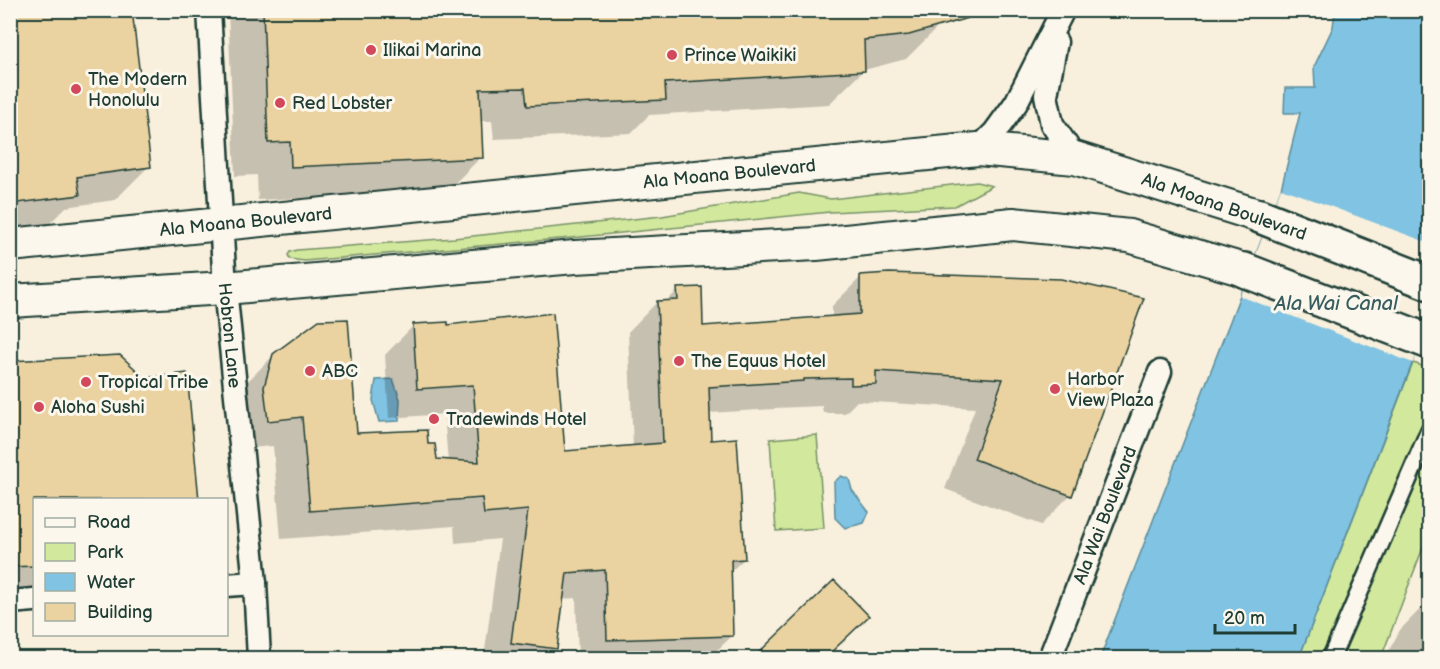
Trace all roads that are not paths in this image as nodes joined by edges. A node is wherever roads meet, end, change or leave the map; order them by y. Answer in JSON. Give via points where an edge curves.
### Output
{"nodes":[{"id":1,"x":209,"y":10,"type":"edge"},
{"id":2,"x":1062,"y":14,"type":"edge"},
{"id":3,"x":978,"y":149,"type":"junction"},
{"id":4,"x":1075,"y":158,"type":"junction"},
{"id":5,"x":1260,"y":216,"type":"joint"},
{"id":6,"x":221,"y":225,"type":"junction"},
{"id":7,"x":10,"y":245,"type":"edge"},
{"id":8,"x":1244,"y":270,"type":"joint"},
{"id":9,"x":1430,"y":282,"type":"edge"},
{"id":10,"x":225,"y":288,"type":"junction"},
{"id":11,"x":10,"y":301,"type":"edge"},
{"id":12,"x":1430,"y":342,"type":"edge"},
{"id":13,"x":1160,"y":372,"type":"dead end"},
{"id":14,"x":1430,"y":429,"type":"edge"},
{"id":15,"x":255,"y":583,"type":"junction"},
{"id":16,"x":228,"y":585,"type":"edge"},
{"id":17,"x":33,"y":600,"type":"edge"},
{"id":18,"x":10,"y":602,"type":"edge"},
{"id":19,"x":259,"y":658,"type":"edge"},
{"id":20,"x":1050,"y":658,"type":"edge"},
{"id":21,"x":1331,"y":658,"type":"edge"}],
"edges":[{"from":1,"to":6,"type":"street","name":"Hobron Lane"},
{"from":2,"to":3,"type":"street","via":[[1016,103]]},
{"from":2,"to":4,"type":"street","via":[[1046,95],[1052,124]]},
{"from":3,"to":4,"type":"main road","name":"Ala Moana Boulevard"},
{"from":3,"to":6,"type":"main road","name":"Ala Moana Boulevard"},
{"from":4,"to":5,"type":"main road","name":"Ala Moana Boulevard"},
{"from":5,"to":9,"type":"main road","name":"Ala Moana Boulevard"},
{"from":6,"to":7,"type":"main road","name":"Ala Moana Boulevard"},
{"from":6,"to":10,"type":"street","name":"Hobron Lane"},
{"from":8,"to":10,"type":"main road","via":[[1129,236],[1013,224],[816,244],[575,257]]},
{"from":8,"to":12,"type":"main road"},
{"from":10,"to":11,"type":"main road"},
{"from":10,"to":15,"type":"street","name":"Hobron Lane"},
{"from":13,"to":20,"type":"street","name":"Ala Wai Boulevard"},
{"from":14,"to":21,"type":"street"},
{"from":15,"to":16,"type":"street"},
{"from":15,"to":19,"type":"street","name":"Hobron Lane"},
{"from":17,"to":18,"type":"street"}]}
